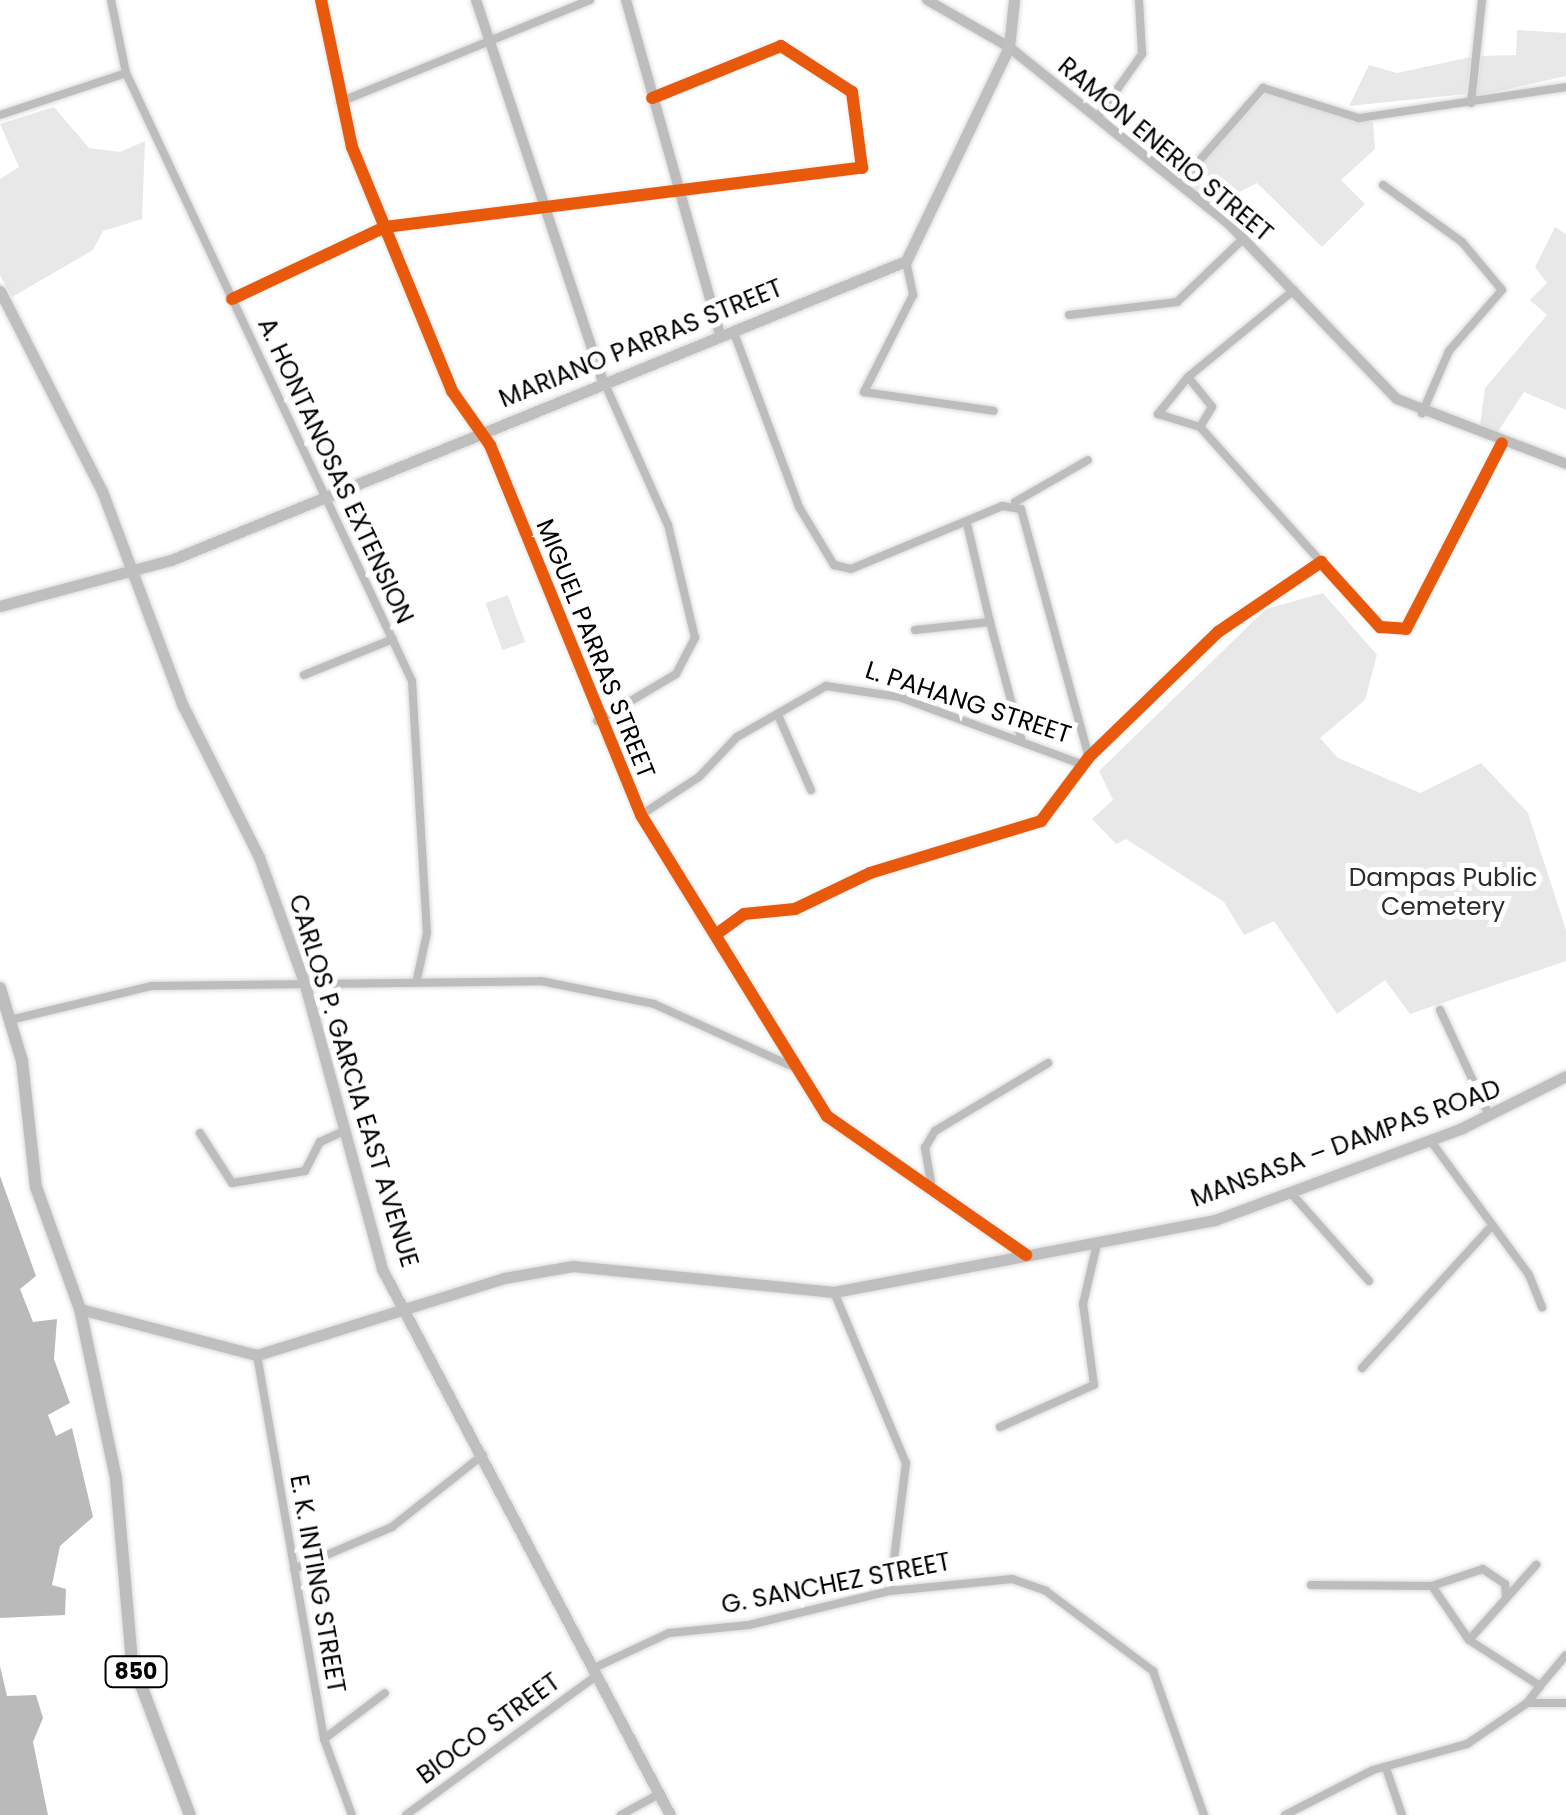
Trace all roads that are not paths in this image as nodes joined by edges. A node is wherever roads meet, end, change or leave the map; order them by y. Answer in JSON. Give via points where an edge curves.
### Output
{"nodes":[{"id":1,"x":111,"y":0,"type":"edge"},
{"id":2,"x":321,"y":0,"type":"edge"},
{"id":3,"x":476,"y":0,"type":"edge"},
{"id":4,"x":590,"y":0,"type":"edge"},
{"id":5,"x":626,"y":0,"type":"edge"},
{"id":6,"x":927,"y":0,"type":"edge"},
{"id":7,"x":1014,"y":0,"type":"edge"},
{"id":8,"x":1139,"y":0,"type":"edge"},
{"id":9,"x":1482,"y":0,"type":"edge"},
{"id":10,"x":485,"y":39,"type":"junction"},
{"id":11,"x":1009,"y":47,"type":"junction"},
{"id":12,"x":126,"y":73,"type":"junction"},
{"id":13,"x":1566,"y":87,"type":"edge"},
{"id":14,"x":652,"y":98,"type":"junction"},
{"id":15,"x":339,"y":103,"type":"junction"},
{"id":16,"x":1471,"y":103,"type":"junction"},
{"id":17,"x":0,"y":115,"type":"edge"},
{"id":18,"x":1098,"y":116,"type":"junction"},
{"id":19,"x":1179,"y":184,"type":"junction"},
{"id":20,"x":1383,"y":186,"type":"dead end"},
{"id":21,"x":683,"y":190,"type":"junction"},
{"id":22,"x":543,"y":208,"type":"junction"},
{"id":23,"x":385,"y":227,"type":"junction"},
{"id":24,"x":1244,"y":238,"type":"junction"},
{"id":25,"x":906,"y":261,"type":"junction"},
{"id":26,"x":1294,"y":290,"type":"junction"},
{"id":27,"x":0,"y":291,"type":"edge"},
{"id":28,"x":232,"y":298,"type":"junction"},
{"id":29,"x":1070,"y":315,"type":"dead end"},
{"id":30,"x":727,"y":335,"type":"junction"},
{"id":31,"x":1188,"y":377,"type":"junction"},
{"id":32,"x":603,"y":380,"type":"junction"},
{"id":33,"x":994,"y":411,"type":"dead end"},
{"id":34,"x":1422,"y":412,"type":"junction"},
{"id":35,"x":1200,"y":427,"type":"junction"},
{"id":36,"x":479,"y":432,"type":"junction"},
{"id":37,"x":1502,"y":443,"type":"junction"},
{"id":38,"x":1088,"y":460,"type":"dead end"},
{"id":39,"x":1566,"y":464,"type":"edge"},
{"id":40,"x":326,"y":494,"type":"junction"},
{"id":41,"x":1015,"y":502,"type":"junction"},
{"id":42,"x":967,"y":524,"type":"junction"},
{"id":43,"x":1321,"y":562,"type":"junction"},
{"id":44,"x":135,"y":568,"type":"junction"},
{"id":45,"x":0,"y":606,"type":"edge"},
{"id":46,"x":990,"y":622,"type":"junction"},
{"id":47,"x":915,"y":630,"type":"dead end"},
{"id":48,"x":393,"y":639,"type":"junction"},
{"id":49,"x":304,"y":675,"type":"dead end"},
{"id":50,"x":778,"y":716,"type":"junction"},
{"id":51,"x":597,"y":721,"type":"junction"},
{"id":52,"x":1021,"y":738,"type":"junction"},
{"id":53,"x":1086,"y":761,"type":"junction"},
{"id":54,"x":811,"y":790,"type":"dead end"},
{"id":55,"x":641,"y":814,"type":"junction"},
{"id":56,"x":718,"y":933,"type":"junction"},
{"id":57,"x":417,"y":979,"type":"junction"},
{"id":58,"x":305,"y":984,"type":"junction"},
{"id":59,"x":0,"y":988,"type":"edge"},
{"id":60,"x":1440,"y":1010,"type":"dead end"},
{"id":61,"x":10,"y":1020,"type":"junction"},
{"id":62,"x":1048,"y":1063,"type":"dead end"},
{"id":63,"x":791,"y":1066,"type":"junction"},
{"id":64,"x":1566,"y":1076,"type":"edge"},
{"id":65,"x":1490,"y":1116,"type":"junction"},
{"id":66,"x":344,"y":1130,"type":"junction"},
{"id":67,"x":200,"y":1133,"type":"dead end"},
{"id":68,"x":1430,"y":1140,"type":"junction"},
{"id":69,"x":931,"y":1182,"type":"junction"},
{"id":70,"x":1290,"y":1192,"type":"junction"},
{"id":71,"x":1489,"y":1229,"type":"junction"},
{"id":72,"x":1096,"y":1248,"type":"junction"},
{"id":73,"x":1026,"y":1256,"type":"junction"},
{"id":74,"x":1369,"y":1281,"type":"dead end"},
{"id":75,"x":834,"y":1292,"type":"junction"},
{"id":76,"x":1542,"y":1308,"type":"dead end"},
{"id":77,"x":80,"y":1309,"type":"junction"},
{"id":78,"x":406,"y":1311,"type":"junction"},
{"id":79,"x":257,"y":1355,"type":"junction"},
{"id":80,"x":1362,"y":1368,"type":"dead end"},
{"id":81,"x":1000,"y":1427,"type":"dead end"},
{"id":82,"x":483,"y":1455,"type":"junction"},
{"id":83,"x":1536,"y":1566,"type":"dead end"},
{"id":84,"x":294,"y":1569,"type":"junction"},
{"id":85,"x":1311,"y":1585,"type":"dead end"},
{"id":86,"x":1432,"y":1586,"type":"junction"},
{"id":87,"x":890,"y":1590,"type":"junction"},
{"id":88,"x":1506,"y":1597,"type":"junction"},
{"id":89,"x":1469,"y":1640,"type":"junction"},
{"id":90,"x":1566,"y":1655,"type":"edge"},
{"id":91,"x":594,"y":1672,"type":"junction"},
{"id":92,"x":1540,"y":1686,"type":"junction"},
{"id":93,"x":385,"y":1692,"type":"dead end"},
{"id":94,"x":1526,"y":1703,"type":"junction"},
{"id":95,"x":1566,"y":1703,"type":"edge"},
{"id":96,"x":324,"y":1740,"type":"junction"},
{"id":97,"x":1386,"y":1768,"type":"junction"},
{"id":98,"x":659,"y":1794,"type":"junction"},
{"id":99,"x":190,"y":1815,"type":"edge"},
{"id":100,"x":352,"y":1815,"type":"edge"},
{"id":101,"x":406,"y":1815,"type":"edge"},
{"id":102,"x":622,"y":1815,"type":"edge"},
{"id":103,"x":670,"y":1815,"type":"edge"},
{"id":104,"x":1204,"y":1815,"type":"edge"},
{"id":105,"x":1285,"y":1815,"type":"edge"},
{"id":106,"x":1402,"y":1815,"type":"edge"}],
"edges":[{"from":1,"to":12,"type":"street","name":"A. HONTANOSAS EXTENSION"},
{"from":2,"to":15,"type":"street","name":"MIGUEL PARRAS STREET"},
{"from":3,"to":10,"type":"street"},
{"from":4,"to":10,"type":"street"},
{"from":5,"to":14,"type":"street"},
{"from":6,"to":11,"type":"street","name":"RAMON ENERIO STREET"},
{"from":7,"to":11,"type":"main road"},
{"from":8,"to":18,"type":"street","via":[[1142,54]]},
{"from":9,"to":16,"type":"street"},
{"from":10,"to":15,"type":"street"},
{"from":10,"to":22,"type":"street"},
{"from":11,"to":18,"type":"street","name":"RAMON ENERIO STREET"},
{"from":11,"to":25,"type":"main road"},
{"from":12,"to":17,"type":"street"},
{"from":12,"to":28,"type":"street","name":"A. HONTANOSAS EXTENSION"},
{"from":13,"to":16,"type":"street"},
{"from":14,"to":21,"type":"street"},
{"from":14,"to":21,"type":"street","via":[[782,46],[852,92],[862,168]]},
{"from":15,"to":23,"type":"street","name":"MIGUEL PARRAS STREET"},
{"from":16,"to":19,"type":"street","via":[[1359,118],[1263,88]]},
{"from":18,"to":19,"type":"street","name":"RAMON ENERIO STREET"},
{"from":19,"to":24,"type":"street","name":"RAMON ENERIO STREET"},
{"from":20,"to":34,"type":"street","via":[[1462,242],[1502,290],[1449,350]]},
{"from":21,"to":22,"type":"street"},
{"from":21,"to":30,"type":"street"},
{"from":22,"to":23,"type":"street"},
{"from":22,"to":32,"type":"street"},
{"from":23,"to":28,"type":"street"},
{"from":23,"to":36,"type":"street","name":"MIGUEL PARRAS STREET"},
{"from":24,"to":26,"type":"street","name":"RAMON ENERIO STREET"},
{"from":24,"to":29,"type":"street","via":[[1177,302]]},
{"from":25,"to":30,"type":"main road","name":"MARIANO PARRAS STREET"},
{"from":25,"to":33,"type":"street","via":[[913,295],[864,392]]},
{"from":26,"to":31,"type":"street"},
{"from":26,"to":34,"type":"street","name":"RAMON ENERIO STREET","via":[[1376,382]]},
{"from":27,"to":44,"type":"main road","name":"CARLOS P. GARCIA EAST AVENUE"},
{"from":28,"to":40,"type":"street","name":"A. HONTANOSAS EXTENSION"},
{"from":30,"to":32,"type":"main road","name":"MARIANO PARRAS STREET"},
{"from":30,"to":42,"type":"street","via":[[798,507],[834,564],[851,569]]},
{"from":31,"to":35,"type":"street","via":[[1212,407]]},
{"from":31,"to":35,"type":"street","via":[[1158,414]]},
{"from":32,"to":36,"type":"main road","name":"MARIANO PARRAS STREET"},
{"from":32,"to":51,"type":"street","via":[[688,589],[695,638],[676,674]]},
{"from":34,"to":37,"type":"street","name":"RAMON ENERIO STREET"},
{"from":35,"to":43,"type":"street"},
{"from":36,"to":40,"type":"main road","name":"MARIANO PARRAS STREET"},
{"from":36,"to":51,"type":"street","name":"MIGUEL PARRAS STREET"},
{"from":37,"to":39,"type":"street","name":"RAMON ENERIO STREET"},
{"from":37,"to":43,"type":"street","via":[[1406,628],[1380,627]]},
{"from":38,"to":41,"type":"street"},
{"from":40,"to":44,"type":"main road","name":"MARIANO PARRAS STREET"},
{"from":40,"to":48,"type":"street","name":"A. HONTANOSAS EXTENSION"},
{"from":41,"to":42,"type":"street"},
{"from":41,"to":53,"type":"street"},
{"from":42,"to":46,"type":"street"},
{"from":43,"to":53,"type":"street","via":[[1218,632]]},
{"from":44,"to":45,"type":"main road","name":"MARIANO PARRAS STREET"},
{"from":44,"to":58,"type":"main road","name":"CARLOS P. GARCIA EAST AVENUE","via":[[165,663],[259,857]]},
{"from":46,"to":47,"type":"street"},
{"from":46,"to":52,"type":"street"},
{"from":48,"to":49,"type":"street"},
{"from":48,"to":57,"type":"street","name":"A. HONTANOSAS EXTENSION","via":[[412,681],[427,933]]},
{"from":50,"to":52,"type":"street","name":"L. PAHANG STREET","via":[[816,689],[850,686]]},
{"from":50,"to":54,"type":"street"},
{"from":50,"to":55,"type":"street","name":"L. PAHANG STREET"},
{"from":51,"to":55,"type":"street","name":"MIGUEL PARRAS STREET"},
{"from":52,"to":53,"type":"street","name":"L. PAHANG STREET"},
{"from":53,"to":56,"type":"street","via":[[1042,821],[870,872],[794,910],[744,914]]},
{"from":55,"to":56,"type":"street","name":"MIGUEL PARRAS STREET"},
{"from":56,"to":63,"type":"street","name":"MIGUEL PARRAS STREET"},
{"from":57,"to":58,"type":"street"},
{"from":57,"to":63,"type":"street","via":[[541,980],[654,1004]]},
{"from":58,"to":61,"type":"street","via":[[152,986]]},
{"from":58,"to":66,"type":"main road","name":"CARLOS P. GARCIA EAST AVENUE"},
{"from":59,"to":61,"type":"main road","number":"850"},
{"from":60,"to":65,"type":"street"},
{"from":61,"to":77,"type":"main road","number":"850","via":[[36,1187]]},
{"from":62,"to":69,"type":"street","via":[[935,1131],[925,1148]]},
{"from":63,"to":69,"type":"street","name":"MIGUEL PARRAS STREET","via":[[827,1116]]},
{"from":64,"to":65,"type":"main road","name":"MANSASA – DAMPAS ROAD"},
{"from":65,"to":68,"type":"main road","name":"MANSASA – DAMPAS ROAD"},
{"from":66,"to":67,"type":"street","via":[[320,1142],[305,1171],[232,1183]]},
{"from":66,"to":78,"type":"main road","name":"CARLOS P. GARCIA EAST AVENUE","via":[[382,1269]]},
{"from":68,"to":70,"type":"main road","name":"MANSASA – DAMPAS ROAD"},
{"from":68,"to":71,"type":"street"},
{"from":69,"to":73,"type":"street","name":"MIGUEL PARRAS STREET"},
{"from":70,"to":72,"type":"main road","name":"MANSASA – DAMPAS ROAD"},
{"from":70,"to":74,"type":"street"},
{"from":71,"to":76,"type":"street","via":[[1528,1274]]},
{"from":71,"to":80,"type":"street"},
{"from":72,"to":73,"type":"main road","name":"MANSASA – DAMPAS ROAD"},
{"from":72,"to":81,"type":"street","via":[[1083,1304],[1094,1384]]},
{"from":73,"to":75,"type":"main road","name":"MANSASA – DAMPAS ROAD"},
{"from":75,"to":78,"type":"main road","name":"MANSASA – DAMPAS ROAD","via":[[573,1266]]},
{"from":75,"to":87,"type":"street","via":[[906,1463]]},
{"from":77,"to":79,"type":"main road"},
{"from":77,"to":99,"type":"main road","number":"850","via":[[116,1479],[132,1661]]},
{"from":78,"to":79,"type":"main road","name":"MANSASA – DAMPAS ROAD"},
{"from":78,"to":82,"type":"main road","name":"CARLOS P. GARCIA EAST AVENUE"},
{"from":79,"to":84,"type":"street","name":"E. K. INTING STREET"},
{"from":82,"to":84,"type":"street","via":[[392,1527]]},
{"from":82,"to":91,"type":"main road","name":"CARLOS P. GARCIA EAST AVENUE"},
{"from":83,"to":88,"type":"street"},
{"from":84,"to":96,"type":"street","name":"E. K. INTING STREET"},
{"from":85,"to":86,"type":"street"},
{"from":86,"to":88,"type":"street","via":[[1482,1570],[1505,1584]]},
{"from":86,"to":89,"type":"street"},
{"from":87,"to":91,"type":"street","name":"G. SANCHEZ STREET","via":[[749,1625],[642,1639]]},
{"from":87,"to":104,"type":"street","name":"G. SANCHEZ STREET","via":[[1012,1579],[1130,1650],[1162,1687]]},
{"from":88,"to":89,"type":"street"},
{"from":89,"to":92,"type":"street"},
{"from":90,"to":92,"type":"street"},
{"from":91,"to":98,"type":"main road","name":"CARLOS P. GARCIA EAST AVENUE"},
{"from":91,"to":101,"type":"street","name":"BIOCO STREET"},
{"from":92,"to":94,"type":"street"},
{"from":93,"to":96,"type":"street"},
{"from":94,"to":95,"type":"street"},
{"from":94,"to":97,"type":"street","via":[[1466,1744]]},
{"from":96,"to":100,"type":"street","name":"E. K. INTING STREET"},
{"from":97,"to":105,"type":"street"},
{"from":97,"to":106,"type":"street"},
{"from":98,"to":102,"type":"street"},
{"from":98,"to":103,"type":"main road","name":"CARLOS P. GARCIA EAST AVENUE"}]}
